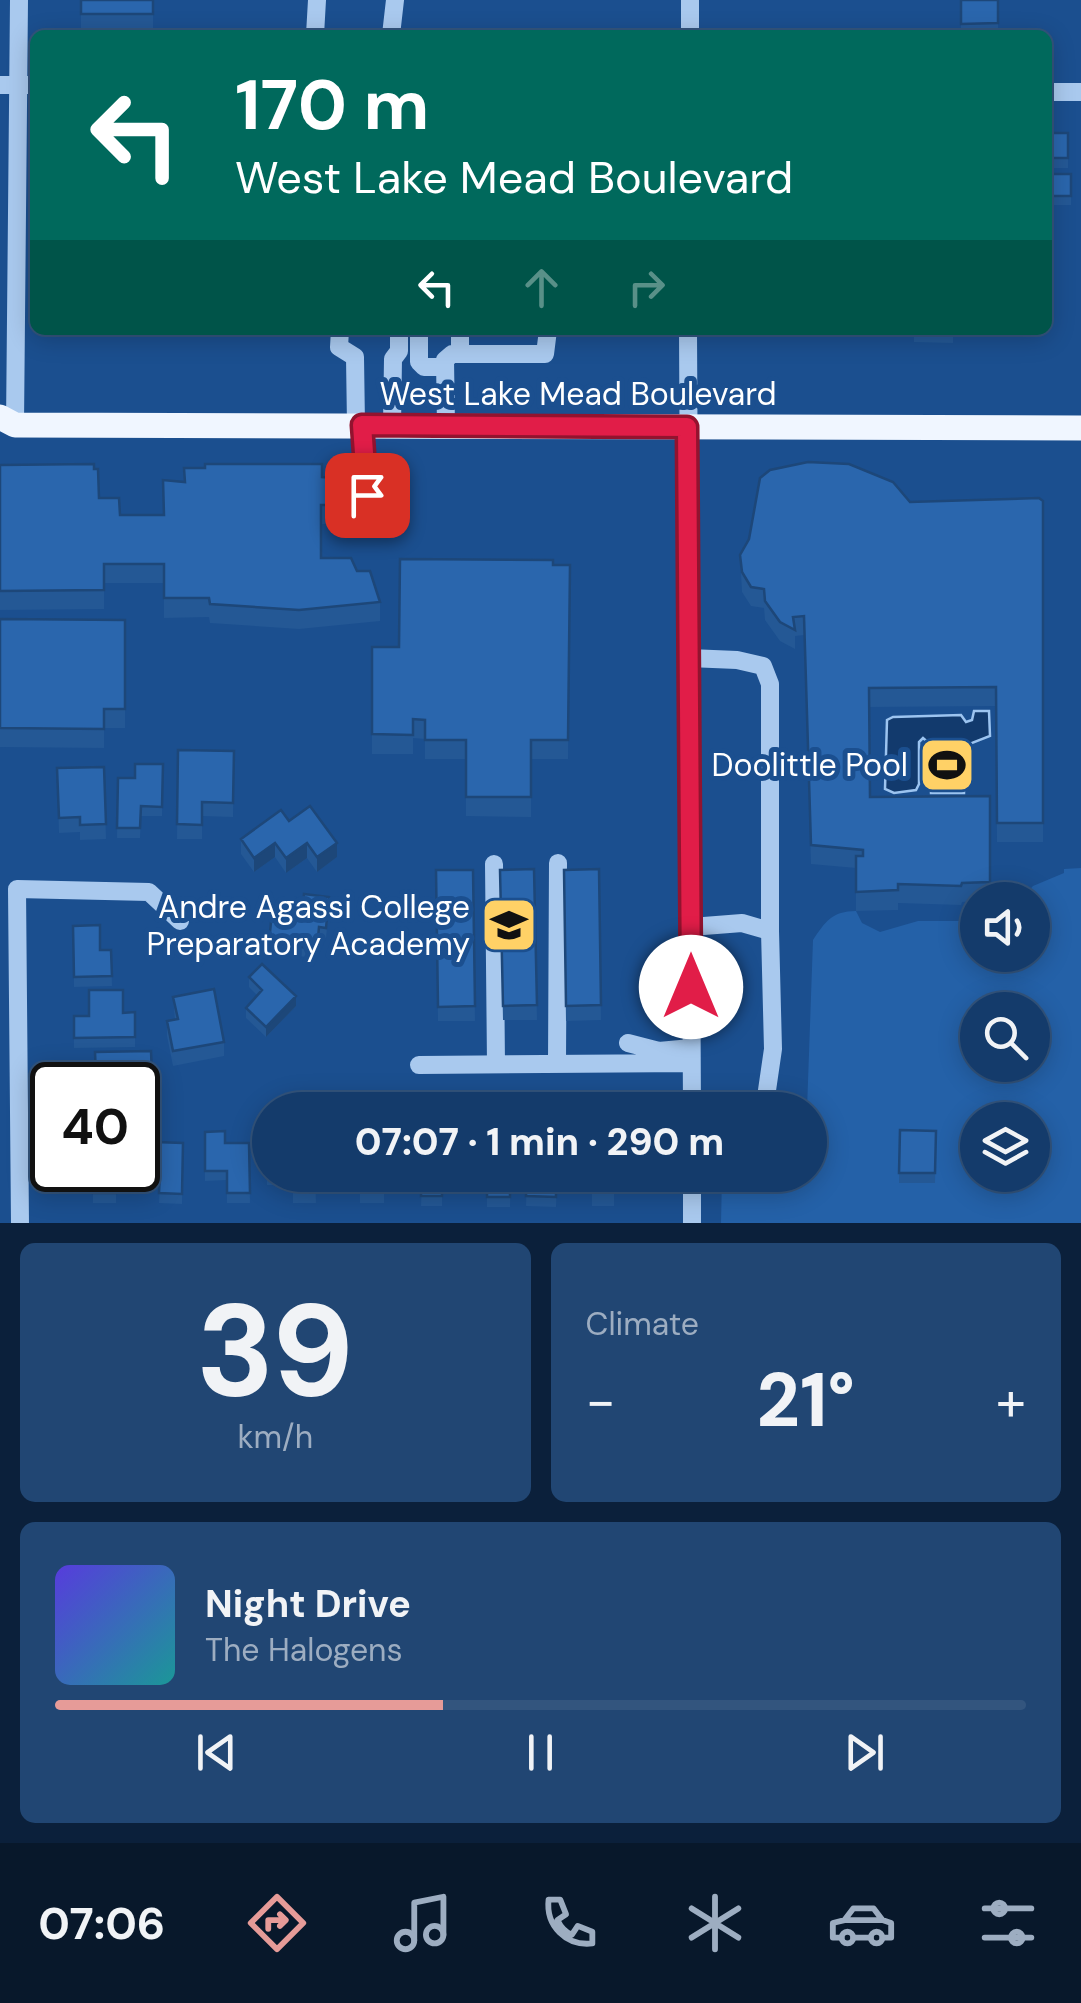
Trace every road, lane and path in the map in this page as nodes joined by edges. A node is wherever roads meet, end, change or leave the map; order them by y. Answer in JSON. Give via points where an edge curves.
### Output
{"nodes":[{"id":1,"x":19,"y":0,"type":"edge"},
{"id":2,"x":317,"y":0,"type":"edge"},
{"id":3,"x":395,"y":0,"type":"edge"},
{"id":4,"x":690,"y":0,"type":"edge"},
{"id":5,"x":316,"y":30,"type":"edge"},
{"id":6,"x":392,"y":30,"type":"edge"},
{"id":7,"x":690,"y":30,"type":"edge"},
{"id":8,"x":18,"y":85,"type":"edge"},
{"id":9,"x":1052,"y":92,"type":"edge"},
{"id":10,"x":1081,"y":92,"type":"edge"},
{"id":11,"x":340,"y":335,"type":"edge"},
{"id":12,"x":400,"y":335,"type":"edge"},
{"id":13,"x":419,"y":335,"type":"edge"},
{"id":14,"x":460,"y":335,"type":"edge"},
{"id":15,"x":548,"y":335,"type":"edge"},
{"id":16,"x":688,"y":335,"type":"edge"},
{"id":17,"x":460,"y":354,"type":"junction"},
{"id":18,"x":446,"y":367,"type":"junction"},
{"id":19,"x":5,"y":425,"type":"edge"},
{"id":20,"x":359,"y":425,"type":"junction"},
{"id":21,"x":392,"y":425,"type":"junction"},
{"id":22,"x":446,"y":426,"type":"junction"},
{"id":23,"x":687,"y":427,"type":"junction"},
{"id":24,"x":1081,"y":428,"type":"edge"},
{"id":25,"x":377,"y":528,"type":"dead end"},
{"id":26,"x":689,"y":658,"type":"junction"},
{"id":27,"x":558,"y":863,"type":"dead end"},
{"id":28,"x":494,"y":864,"type":"dead end"},
{"id":29,"x":180,"y":921,"type":"dead end"},
{"id":30,"x":690,"y":927,"type":"junction"},
{"id":31,"x":770,"y":932,"type":"junction"},
{"id":32,"x":628,"y":1043,"type":"dead end"},
{"id":33,"x":691,"y":1055,"type":"junction"},
{"id":34,"x":496,"y":1064,"type":"junction"},
{"id":35,"x":557,"y":1064,"type":"junction"},
{"id":36,"x":419,"y":1065,"type":"dead end"},
{"id":37,"x":692,"y":1092,"type":"edge"},
{"id":38,"x":767,"y":1092,"type":"edge"},
{"id":39,"x":692,"y":1192,"type":"edge"},
{"id":40,"x":20,"y":1223,"type":"edge"},
{"id":41,"x":692,"y":1223,"type":"edge"}],
"edges":[{"from":1,"to":8,"type":"street"},
{"from":2,"to":5,"type":"street"},
{"from":3,"to":6,"type":"street"},
{"from":4,"to":7,"type":"street"},
{"from":8,"to":19,"type":"street"},
{"from":9,"to":10,"type":"street"},
{"from":11,"to":20,"type":"street","via":[[339,346],[355,356]]},
{"from":12,"to":21,"type":"street"},
{"from":13,"to":18,"type":"street","via":[[419,362]]},
{"from":14,"to":17,"type":"street"},
{"from":15,"to":17,"type":"street","via":[[546,354]]},
{"from":16,"to":23,"type":"street"},
{"from":17,"to":18,"type":"street","via":[[452,354]]},
{"from":18,"to":22,"type":"street"},
{"from":19,"to":20,"type":"main road","name":"West Lake Mead Boulevard"},
{"from":20,"to":21,"type":"main road","name":"West Lake Mead Boulevard"},
{"from":20,"to":25,"type":"street","via":[[369,516]]},
{"from":21,"to":22,"type":"main road","name":"West Lake Mead Boulevard"},
{"from":22,"to":23,"type":"main road","name":"West Lake Mead Boulevard"},
{"from":23,"to":24,"type":"main road","name":"West Lake Mead Boulevard"},
{"from":23,"to":26,"type":"street"},
{"from":26,"to":30,"type":"street"},
{"from":26,"to":31,"type":"street","via":[[763,666],[770,684]]},
{"from":27,"to":35,"type":"street"},
{"from":28,"to":34,"type":"street"},
{"from":29,"to":40,"type":"street","via":[[149,892],[18,889]]},
{"from":30,"to":31,"type":"street","via":[[742,923]]},
{"from":30,"to":33,"type":"street"},
{"from":31,"to":38,"type":"street","via":[[774,1049]]},
{"from":32,"to":33,"type":"street"},
{"from":33,"to":35,"type":"street"},
{"from":33,"to":37,"type":"street"},
{"from":34,"to":35,"type":"street"},
{"from":34,"to":36,"type":"street"},
{"from":39,"to":41,"type":"street"}]}
